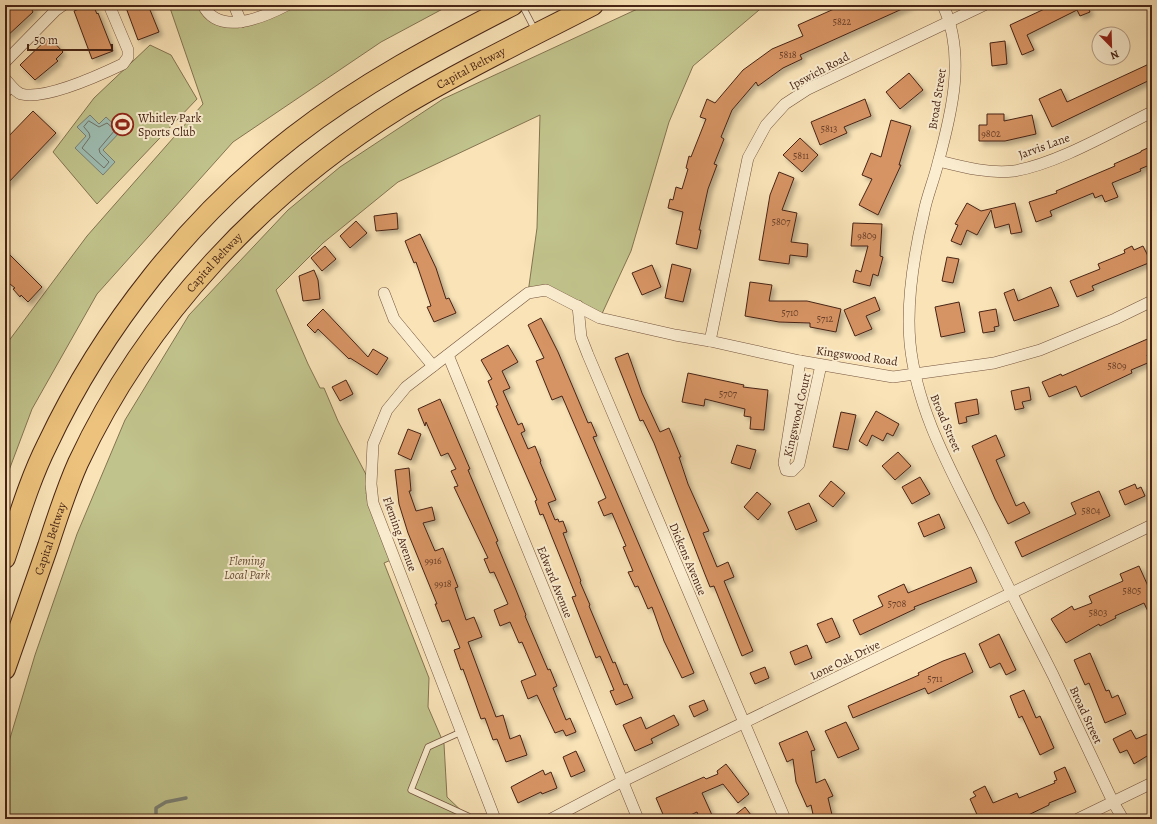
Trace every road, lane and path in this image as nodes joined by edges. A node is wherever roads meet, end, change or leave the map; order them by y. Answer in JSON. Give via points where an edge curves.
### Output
{"nodes":[{"id":1,"x":63,"y":5,"type":"edge"},
{"id":2,"x":109,"y":5,"type":"edge"},
{"id":3,"x":203,"y":5,"type":"edge"},
{"id":4,"x":234,"y":5,"type":"edge"},
{"id":5,"x":287,"y":5,"type":"edge"},
{"id":6,"x":513,"y":5,"type":"edge"},
{"id":7,"x":522,"y":5,"type":"edge"},
{"id":8,"x":593,"y":5,"type":"edge"},
{"id":9,"x":943,"y":5,"type":"edge"},
{"id":10,"x":984,"y":5,"type":"edge"},
{"id":11,"x":241,"y":22,"type":"junction"},
{"id":12,"x":951,"y":22,"type":"junction"},
{"id":13,"x":537,"y":34,"type":"junction"},
{"id":14,"x":5,"y":62,"type":"edge"},
{"id":15,"x":5,"y":79,"type":"edge"},
{"id":16,"x":13,"y":88,"type":"junction"},
{"id":17,"x":5,"y":96,"type":"edge"},
{"id":18,"x":1152,"y":112,"type":"edge"},
{"id":19,"x":939,"y":162,"type":"junction"},
{"id":20,"x":384,"y":293,"type":"dead end"},
{"id":21,"x":1152,"y":301,"type":"edge"},
{"id":22,"x":578,"y":306,"type":"junction"},
{"id":23,"x":710,"y":341,"type":"junction"},
{"id":24,"x":448,"y":355,"type":"junction"},
{"id":25,"x":800,"y":361,"type":"junction"},
{"id":26,"x":821,"y":365,"type":"junction"},
{"id":27,"x":433,"y":366,"type":"junction"},
{"id":28,"x":915,"y":375,"type":"junction"},
{"id":29,"x":27,"y":491,"type":"junction"},
{"id":30,"x":1152,"y":525,"type":"edge"},
{"id":31,"x":5,"y":548,"type":"edge"},
{"id":32,"x":5,"y":558,"type":"edge"},
{"id":33,"x":1011,"y":594,"type":"junction"},
{"id":34,"x":5,"y":669,"type":"edge"},
{"id":35,"x":744,"y":723,"type":"junction"},
{"id":36,"x":462,"y":732,"type":"junction"},
{"id":37,"x":623,"y":781,"type":"junction"},
{"id":38,"x":1152,"y":783,"type":"edge"},
{"id":39,"x":1113,"y":802,"type":"junction"},
{"id":40,"x":495,"y":818,"type":"edge"},
{"id":41,"x":550,"y":819,"type":"edge"},
{"id":42,"x":638,"y":819,"type":"edge"},
{"id":43,"x":785,"y":819,"type":"edge"},
{"id":44,"x":1078,"y":819,"type":"edge"},
{"id":45,"x":1123,"y":819,"type":"edge"}],
"edges":[{"from":1,"to":14,"type":"street"},
{"from":2,"to":16,"type":"street","via":[[128,50],[128,57],[123,64],[49,93],[31,95],[19,93]]},
{"from":3,"to":11,"type":"street","via":[[211,16],[226,22]]},
{"from":4,"to":11,"type":"street"},
{"from":5,"to":11,"type":"street"},
{"from":6,"to":29,"type":"highway","via":[[381,76],[335,107],[252,171],[217,205],[151,279],[95,357],[46,445]]},
{"from":7,"to":13,"type":"lane"},
{"from":8,"to":13,"type":"highway","name":"Capital Beltway"},
{"from":9,"to":12,"type":"street","name":"Broad Street"},
{"from":10,"to":12,"type":"street","name":"Ipswich Road"},
{"from":12,"to":19,"type":"street","name":"Broad Street","via":[[956,68],[954,92]]},
{"from":12,"to":23,"type":"street","name":"Ipswich Road","via":[[808,89],[785,104],[766,125],[748,158]]},
{"from":13,"to":34,"type":"highway","name":"Capital Beltway","via":[[401,107],[354,138],[316,167],[240,235],[177,305],[147,344],[78,464]]},
{"from":15,"to":16,"type":"street"},
{"from":16,"to":17,"type":"lane"},
{"from":18,"to":19,"type":"street","name":"Jarvis Lane","via":[[1034,167],[1013,171],[974,170]]},
{"from":19,"to":28,"type":"street","name":"Broad Street","via":[[924,211],[911,284],[910,341]]},
{"from":20,"to":27,"type":"street","via":[[394,319]]},
{"from":21,"to":28,"type":"street","name":"Kingswood Road","via":[[1040,350],[994,363]]},
{"from":22,"to":23,"type":"street","name":"Kingswood Road","via":[[600,318]]},
{"from":22,"to":24,"type":"street","name":"Fleming Avenue","via":[[546,290],[528,293]]},
{"from":22,"to":35,"type":"street","name":"Dickens Avenue","via":[[581,336],[588,355]]},
{"from":23,"to":25,"type":"street","name":"Kingswood Road"},
{"from":24,"to":27,"type":"street","name":"Fleming Avenue"},
{"from":24,"to":37,"type":"street","name":"Edward Avenue"},
{"from":25,"to":26,"type":"street","name":"Kingswood Road"},
{"from":25,"to":26,"type":"street","name":"Kingswood Court","via":[[784,463],[786,470],[792,471],[800,464]]},
{"from":26,"to":28,"type":"street","name":"Kingswood Road","via":[[893,377]]},
{"from":27,"to":36,"type":"street","name":"Fleming Avenue","via":[[406,387],[387,410],[373,444],[371,484],[373,503]]},
{"from":28,"to":33,"type":"street","name":"Broad Street","via":[[931,428]]},
{"from":29,"to":31,"type":"highway"},
{"from":29,"to":32,"type":"highway"},
{"from":30,"to":33,"type":"street","name":"Lone Oak Drive"},
{"from":33,"to":35,"type":"street","name":"Lone Oak Drive"},
{"from":33,"to":39,"type":"street","name":"Broad Street"},
{"from":35,"to":37,"type":"street","name":"Lone Oak Drive"},
{"from":35,"to":43,"type":"street","name":"Dickens Avenue"},
{"from":36,"to":40,"type":"street","name":"Fleming Avenue"},
{"from":36,"to":40,"type":"lane","via":[[428,747],[411,790],[470,818]]},
{"from":37,"to":41,"type":"street","name":"Lone Oak Drive"},
{"from":37,"to":42,"type":"street","name":"Edward Avenue"},
{"from":38,"to":39,"type":"street"},
{"from":39,"to":44,"type":"street"},
{"from":39,"to":45,"type":"street","name":"Broad Street"}]}
